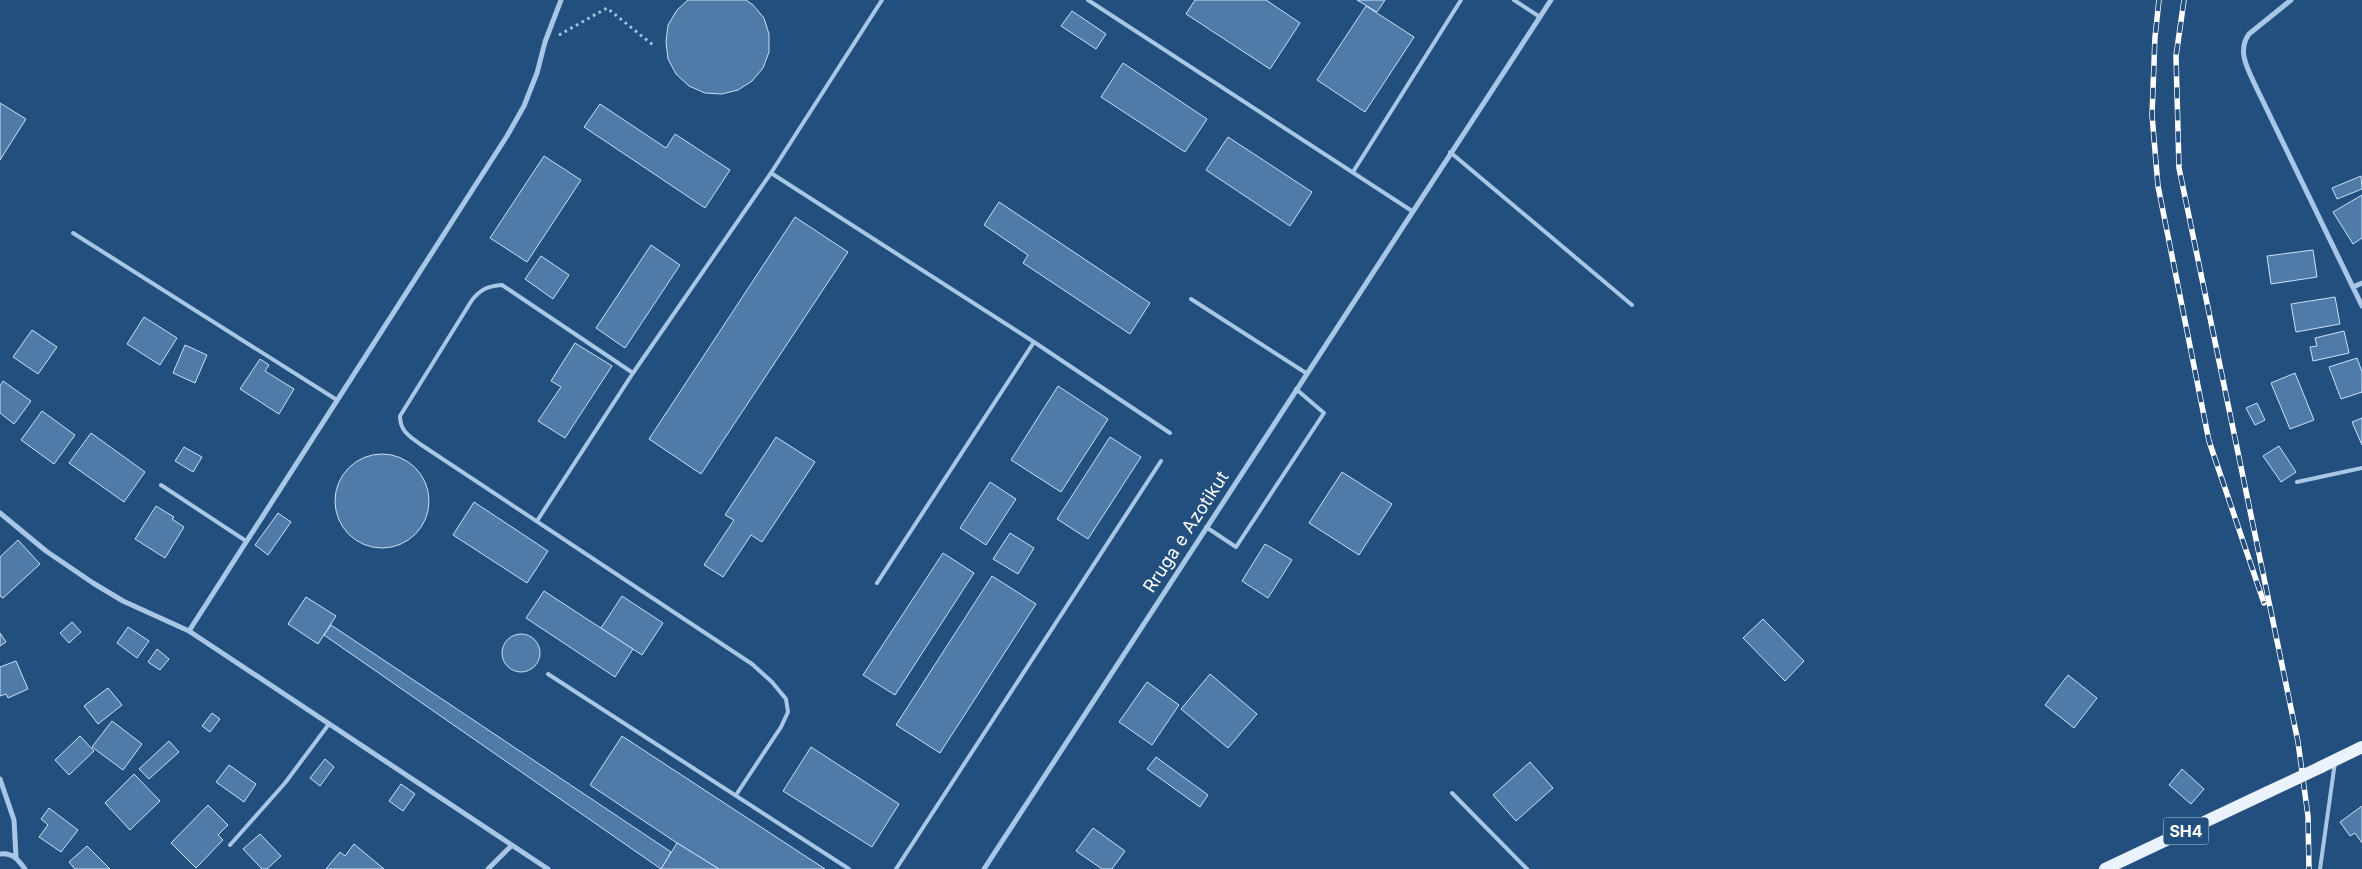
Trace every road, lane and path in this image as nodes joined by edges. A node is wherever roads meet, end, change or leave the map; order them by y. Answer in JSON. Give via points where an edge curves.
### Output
{"nodes":[{"id":1,"x":561,"y":0,"type":"edge"},
{"id":2,"x":882,"y":0,"type":"edge"},
{"id":3,"x":1088,"y":0,"type":"edge"},
{"id":4,"x":1461,"y":0,"type":"edge"},
{"id":5,"x":1514,"y":0,"type":"edge"},
{"id":6,"x":1551,"y":0,"type":"edge"},
{"id":7,"x":2292,"y":0,"type":"edge"},
{"id":8,"x":1540,"y":17,"type":"junction"},
{"id":9,"x":545,"y":42,"type":"junction"},
{"id":10,"x":653,"y":45,"type":"dead end"},
{"id":11,"x":1450,"y":152,"type":"junction"},
{"id":12,"x":1352,"y":172,"type":"junction"},
{"id":13,"x":771,"y":173,"type":"junction"},
{"id":14,"x":1412,"y":211,"type":"junction"},
{"id":15,"x":73,"y":233,"type":"dead end"},
{"id":16,"x":2362,"y":283,"type":"edge"},
{"id":17,"x":2353,"y":287,"type":"junction"},
{"id":18,"x":1191,"y":299,"type":"dead end"},
{"id":19,"x":1632,"y":305,"type":"dead end"},
{"id":20,"x":2362,"y":306,"type":"edge"},
{"id":21,"x":1034,"y":342,"type":"junction"},
{"id":22,"x":633,"y":373,"type":"junction"},
{"id":23,"x":1306,"y":373,"type":"junction"},
{"id":24,"x":1296,"y":389,"type":"junction"},
{"id":25,"x":337,"y":400,"type":"junction"},
{"id":26,"x":1170,"y":433,"type":"dead end"},
{"id":27,"x":1161,"y":461,"type":"dead end"},
{"id":28,"x":2362,"y":468,"type":"edge"},
{"id":29,"x":2297,"y":482,"type":"dead end"},
{"id":30,"x":161,"y":485,"type":"dead end"},
{"id":31,"x":0,"y":513,"type":"edge"},
{"id":32,"x":537,"y":521,"type":"junction"},
{"id":33,"x":1206,"y":527,"type":"junction"},
{"id":34,"x":246,"y":541,"type":"junction"},
{"id":35,"x":877,"y":583,"type":"dead end"},
{"id":36,"x":189,"y":631,"type":"junction"},
{"id":37,"x":548,"y":674,"type":"dead end"},
{"id":38,"x":329,"y":724,"type":"junction"},
{"id":39,"x":2362,"y":747,"type":"edge"},
{"id":40,"x":2335,"y":760,"type":"junction"},
{"id":41,"x":0,"y":779,"type":"edge"},
{"id":42,"x":1452,"y":793,"type":"dead end"},
{"id":43,"x":736,"y":795,"type":"junction"},
{"id":44,"x":230,"y":845,"type":"dead end"},
{"id":45,"x":511,"y":846,"type":"junction"},
{"id":46,"x":0,"y":854,"type":"edge"},
{"id":47,"x":16,"y":857,"type":"junction"},
{"id":48,"x":25,"y":869,"type":"edge"},
{"id":49,"x":488,"y":869,"type":"edge"},
{"id":50,"x":548,"y":869,"type":"edge"},
{"id":51,"x":849,"y":869,"type":"edge"},
{"id":52,"x":896,"y":869,"type":"edge"},
{"id":53,"x":984,"y":869,"type":"edge"},
{"id":54,"x":1527,"y":869,"type":"edge"},
{"id":55,"x":2105,"y":869,"type":"edge"},
{"id":56,"x":2320,"y":869,"type":"edge"}],
"edges":[{"from":1,"to":9,"type":"street"},
{"from":2,"to":13,"type":"lane"},
{"from":3,"to":12,"type":"lane"},
{"from":4,"to":12,"type":"lane"},
{"from":5,"to":8,"type":"lane"},
{"from":6,"to":8,"type":"street","name":"Rruga e Azotikut"},
{"from":7,"to":17,"type":"street","via":[[2249,34],[2244,42],[2244,58]]},
{"from":8,"to":11,"type":"street","name":"Rruga e Azotikut"},
{"from":9,"to":10,"type":"path","via":[[607,8]]},
{"from":9,"to":25,"type":"street","via":[[537,73],[507,136]]},
{"from":11,"to":14,"type":"street","name":"Rruga e Azotikut"},
{"from":11,"to":19,"type":"lane"},
{"from":12,"to":14,"type":"lane"},
{"from":13,"to":21,"type":"lane"},
{"from":13,"to":22,"type":"lane"},
{"from":14,"to":23,"type":"street","name":"Rruga e Azotikut"},
{"from":15,"to":25,"type":"lane"},
{"from":16,"to":17,"type":"street"},
{"from":17,"to":20,"type":"street"},
{"from":18,"to":23,"type":"lane"},
{"from":21,"to":26,"type":"lane"},
{"from":21,"to":35,"type":"lane"},
{"from":22,"to":32,"type":"lane"},
{"from":22,"to":32,"type":"lane","via":[[502,285],[481,290],[472,300],[400,416],[400,425],[420,444]]},
{"from":23,"to":24,"type":"street","name":"Rruga e Azotikut"},
{"from":24,"to":33,"type":"street","name":"Rruga e Azotikut"},
{"from":24,"to":33,"type":"lane","via":[[1324,413],[1236,547]]},
{"from":25,"to":34,"type":"street"},
{"from":27,"to":52,"type":"lane"},
{"from":28,"to":29,"type":"lane"},
{"from":30,"to":34,"type":"lane"},
{"from":31,"to":36,"type":"street","via":[[46,551],[93,583],[123,601]]},
{"from":32,"to":43,"type":"lane","via":[[752,664],[786,699],[788,712],[781,727]]},
{"from":33,"to":53,"type":"street","name":"Rruga e Azotikut"},
{"from":34,"to":36,"type":"street"},
{"from":36,"to":38,"type":"street"},
{"from":37,"to":43,"type":"lane"},
{"from":38,"to":44,"type":"lane","via":[[285,783]]},
{"from":38,"to":45,"type":"street"},
{"from":39,"to":40,"type":"main road","number":"SH4"},
{"from":40,"to":55,"type":"main road","number":"SH4","bridge":true},
{"from":40,"to":56,"type":"lane"},
{"from":41,"to":47,"type":"street","via":[[14,820]]},
{"from":42,"to":54,"type":"lane"},
{"from":43,"to":51,"type":"lane"},
{"from":45,"to":49,"type":"street"},
{"from":45,"to":50,"type":"street"},
{"from":46,"to":47,"type":"street"},
{"from":47,"to":48,"type":"street"}]}
